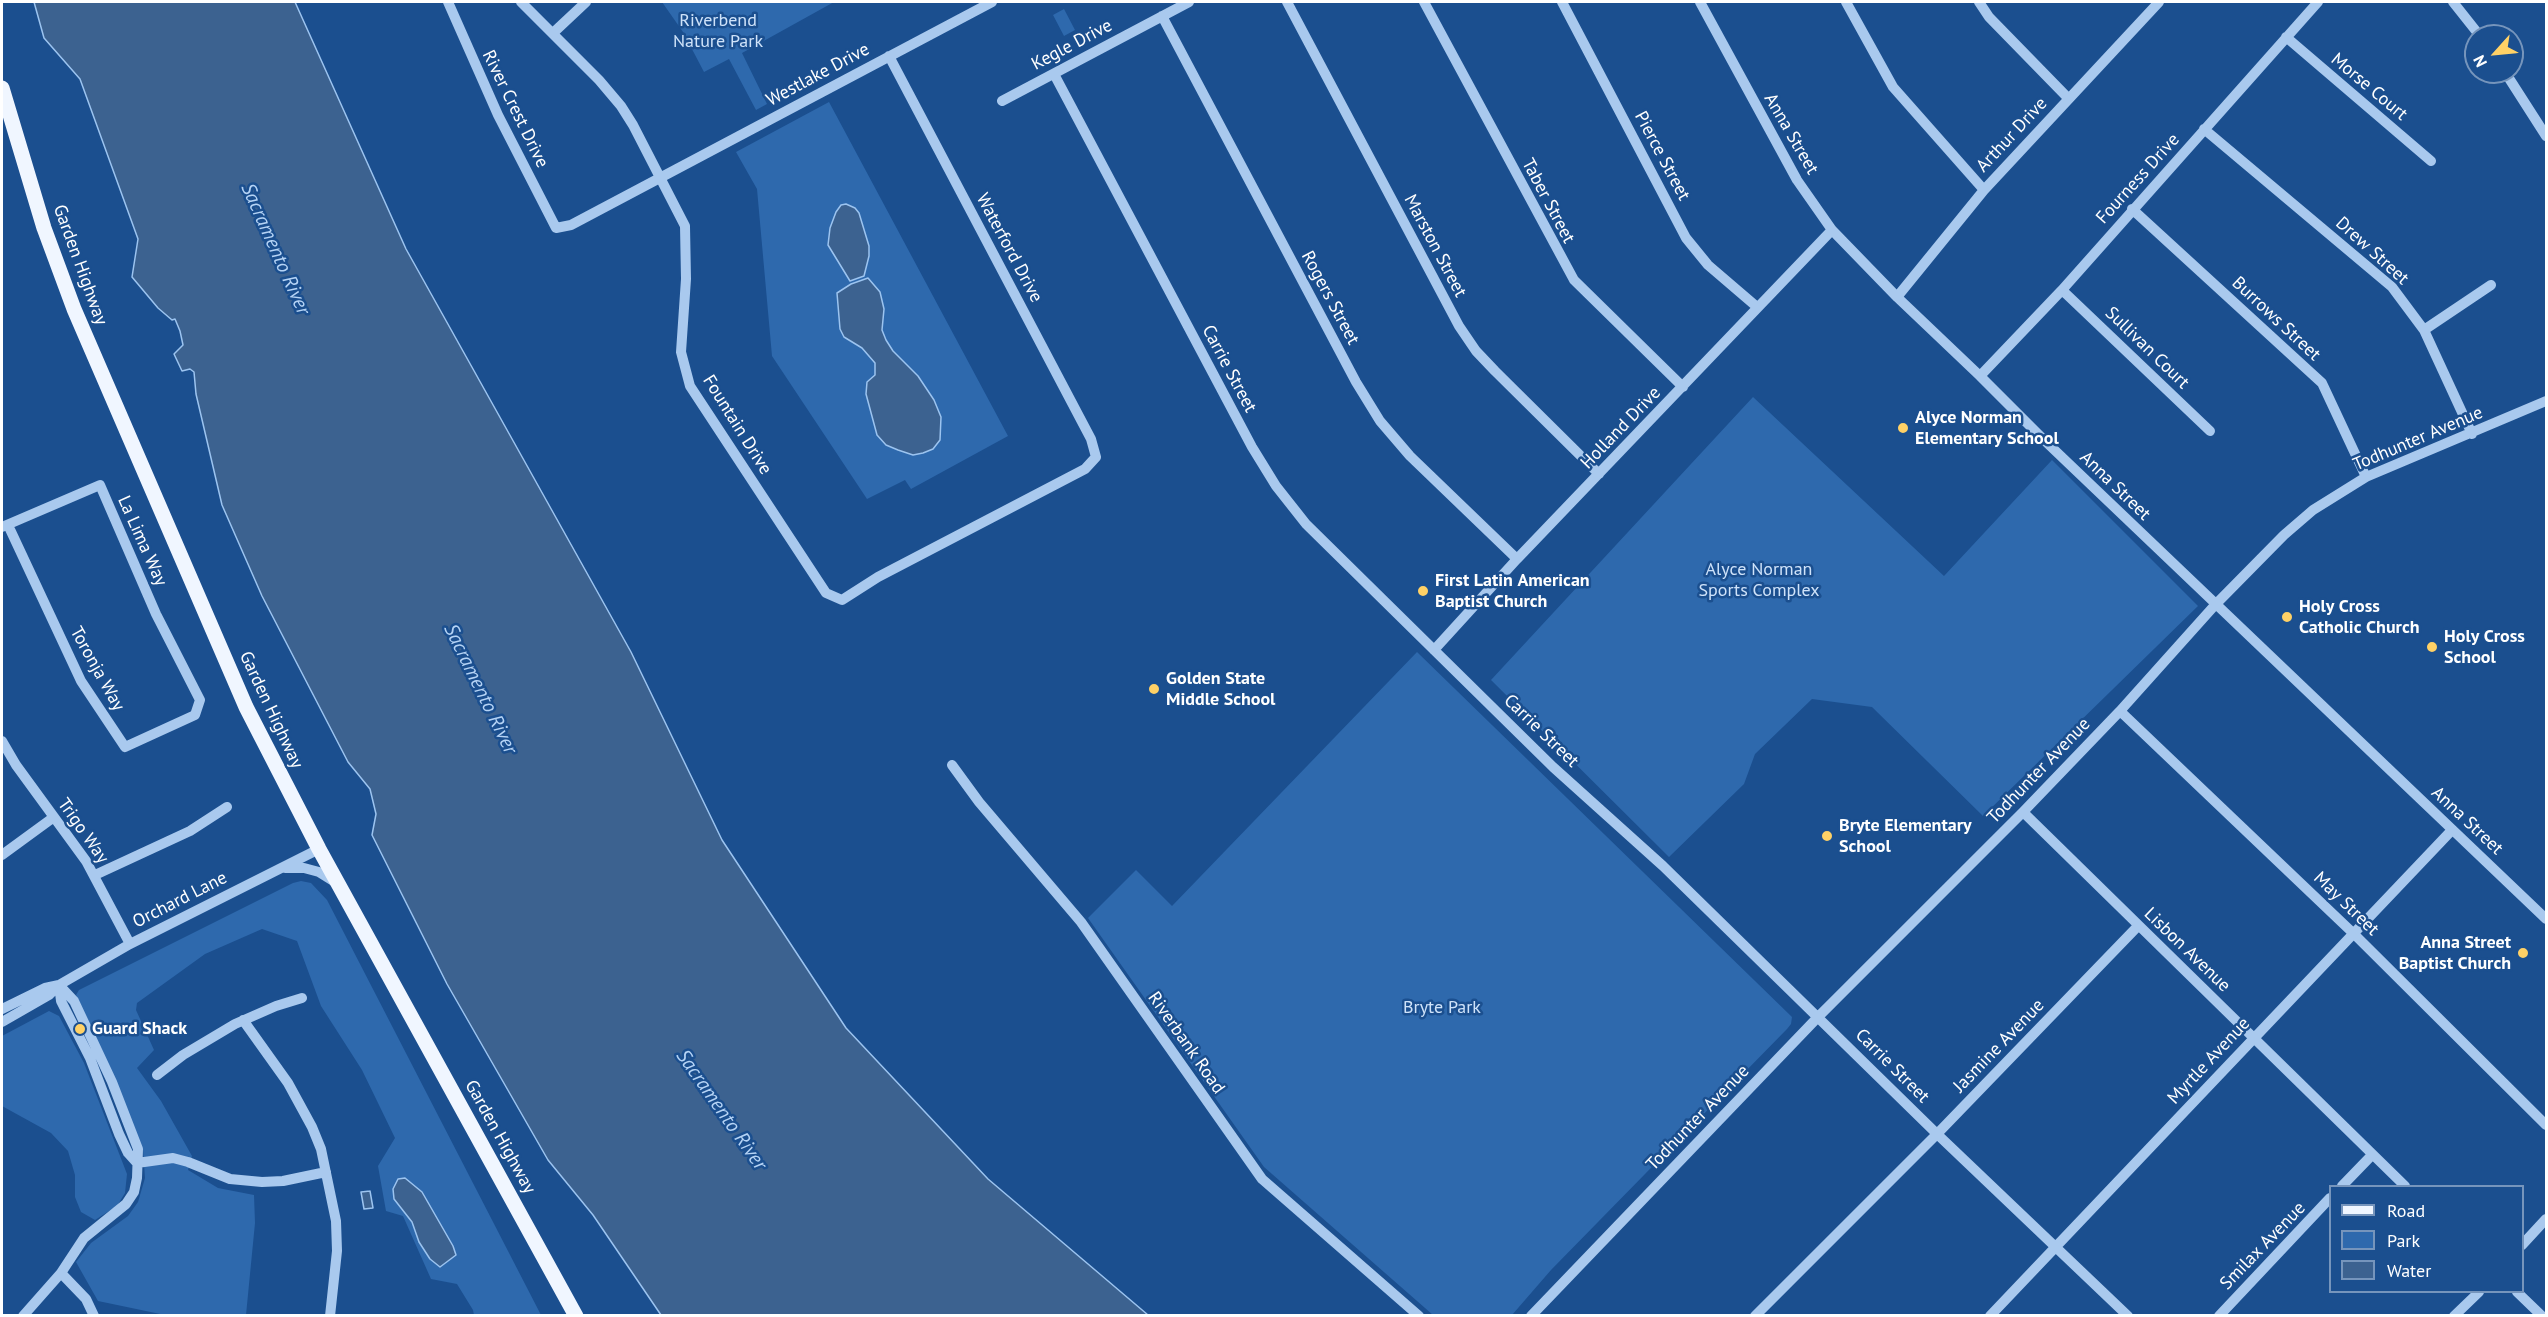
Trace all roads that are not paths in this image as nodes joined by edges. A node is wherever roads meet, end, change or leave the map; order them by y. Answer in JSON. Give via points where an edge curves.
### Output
{"nodes":[{"id":1,"x":448,"y":2,"type":"edge"},
{"id":2,"x":521,"y":2,"type":"edge"},
{"id":3,"x":586,"y":2,"type":"edge"},
{"id":4,"x":992,"y":2,"type":"edge"},
{"id":5,"x":1189,"y":2,"type":"edge"},
{"id":6,"x":1287,"y":2,"type":"edge"},
{"id":7,"x":1424,"y":2,"type":"edge"},
{"id":8,"x":1562,"y":2,"type":"edge"},
{"id":9,"x":1700,"y":2,"type":"edge"},
{"id":10,"x":1846,"y":2,"type":"edge"},
{"id":11,"x":1978,"y":2,"type":"edge"},
{"id":12,"x":2157,"y":2,"type":"edge"},
{"id":13,"x":2318,"y":2,"type":"edge"},
{"id":14,"x":2453,"y":2,"type":"edge"},
{"id":15,"x":1162,"y":16,"type":"junction"},
{"id":16,"x":2470,"y":24,"type":"edge"},
{"id":17,"x":553,"y":33,"type":"junction"},
{"id":18,"x":2286,"y":37,"type":"junction"},
{"id":19,"x":889,"y":56,"type":"junction"},
{"id":20,"x":1054,"y":74,"type":"junction"},
{"id":21,"x":2513,"y":84,"type":"edge"},
{"id":22,"x":2,"y":88,"type":"edge"},
{"id":23,"x":2068,"y":98,"type":"junction"},
{"id":24,"x":1002,"y":101,"type":"dead end"},
{"id":25,"x":2204,"y":129,"type":"junction"},
{"id":26,"x":2547,"y":136,"type":"edge"},
{"id":27,"x":2431,"y":161,"type":"dead end"},
{"id":28,"x":660,"y":177,"type":"junction"},
{"id":29,"x":1984,"y":190,"type":"junction"},
{"id":30,"x":2132,"y":209,"type":"junction"},
{"id":31,"x":556,"y":228,"type":"joint"},
{"id":32,"x":1832,"y":230,"type":"junction"},
{"id":33,"x":2491,"y":285,"type":"dead end"},
{"id":34,"x":2062,"y":290,"type":"junction"},
{"id":35,"x":1897,"y":297,"type":"junction"},
{"id":36,"x":1757,"y":307,"type":"junction"},
{"id":37,"x":2424,"y":330,"type":"junction"},
{"id":38,"x":1980,"y":376,"type":"junction"},
{"id":39,"x":1683,"y":387,"type":"junction"},
{"id":40,"x":2547,"y":401,"type":"edge"},
{"id":41,"x":2210,"y":431,"type":"dead end"},
{"id":42,"x":2472,"y":434,"type":"junction"},
{"id":43,"x":1096,"y":457,"type":"joint"},
{"id":44,"x":1599,"y":474,"type":"junction"},
{"id":45,"x":2366,"y":477,"type":"junction"},
{"id":46,"x":5,"y":526,"type":"edge"},
{"id":47,"x":1517,"y":559,"type":"junction"},
{"id":48,"x":2215,"y":605,"type":"junction"},
{"id":49,"x":1434,"y":650,"type":"junction"},
{"id":50,"x":199,"y":706,"type":"joint"},
{"id":51,"x":2120,"y":711,"type":"junction"},
{"id":52,"x":2,"y":741,"type":"edge"},
{"id":53,"x":952,"y":765,"type":"dead end"},
{"id":54,"x":227,"y":807,"type":"dead end"},
{"id":55,"x":2023,"y":812,"type":"junction"},
{"id":56,"x":54,"y":817,"type":"junction"},
{"id":57,"x":2452,"y":830,"type":"junction"},
{"id":58,"x":319,"y":849,"type":"junction"},
{"id":59,"x":2,"y":855,"type":"edge"},
{"id":60,"x":279,"y":869,"type":"junction"},
{"id":61,"x":95,"y":875,"type":"junction"},
{"id":62,"x":338,"y":885,"type":"junction"},
{"id":63,"x":2547,"y":919,"type":"edge"},
{"id":64,"x":2138,"y":926,"type":"junction"},
{"id":65,"x":2354,"y":934,"type":"junction"},
{"id":66,"x":130,"y":944,"type":"junction"},
{"id":67,"x":58,"y":985,"type":"junction"},
{"id":68,"x":302,"y":998,"type":"dead end"},
{"id":69,"x":2,"y":1010,"type":"edge"},
{"id":70,"x":1818,"y":1017,"type":"junction"},
{"id":71,"x":243,"y":1020,"type":"junction"},
{"id":72,"x":2,"y":1022,"type":"edge"},
{"id":73,"x":2254,"y":1037,"type":"junction"},
{"id":74,"x":157,"y":1075,"type":"dead end"},
{"id":75,"x":2547,"y":1125,"type":"edge"},
{"id":76,"x":1937,"y":1134,"type":"junction"},
{"id":77,"x":2372,"y":1155,"type":"junction"},
{"id":78,"x":137,"y":1163,"type":"junction"},
{"id":79,"x":326,"y":1172,"type":"junction"},
{"id":80,"x":2343,"y":1185,"type":"edge"},
{"id":81,"x":2404,"y":1185,"type":"edge"},
{"id":82,"x":2329,"y":1200,"type":"edge"},
{"id":83,"x":2547,"y":1219,"type":"edge"},
{"id":84,"x":2524,"y":1244,"type":"edge"},
{"id":85,"x":2057,"y":1247,"type":"junction"},
{"id":86,"x":61,"y":1273,"type":"junction"},
{"id":87,"x":2478,"y":1293,"type":"edge"},
{"id":88,"x":2518,"y":1293,"type":"edge"},
{"id":89,"x":23,"y":1316,"type":"edge"},
{"id":90,"x":94,"y":1316,"type":"edge"},
{"id":91,"x":330,"y":1316,"type":"edge"},
{"id":92,"x":576,"y":1316,"type":"edge"},
{"id":93,"x":1419,"y":1316,"type":"edge"},
{"id":94,"x":1531,"y":1316,"type":"edge"},
{"id":95,"x":1755,"y":1316,"type":"edge"},
{"id":96,"x":1990,"y":1316,"type":"edge"},
{"id":97,"x":2128,"y":1316,"type":"edge"},
{"id":98,"x":2219,"y":1316,"type":"edge"},
{"id":99,"x":2454,"y":1316,"type":"edge"},
{"id":100,"x":2542,"y":1316,"type":"edge"}],
"edges":[{"from":1,"to":31,"type":"street","name":"River Crest Drive","via":[[498,115]]},
{"from":2,"to":17,"type":"street","name":"Fountain Drive"},
{"from":3,"to":17,"type":"street"},
{"from":4,"to":19,"type":"street","name":"Westlake Drive"},
{"from":5,"to":15,"type":"street","name":"Kegle Drive"},
{"from":6,"to":44,"type":"street","name":"Marston Street","via":[[1459,326],[1476,351]]},
{"from":7,"to":39,"type":"street","name":"Taber Street","via":[[1574,280]]},
{"from":8,"to":36,"type":"street","name":"Pierce Street","via":[[1686,238],[1708,265]]},
{"from":9,"to":32,"type":"street","name":"Anna Street","via":[[1797,180]]},
{"from":10,"to":29,"type":"street","via":[[1893,87]]},
{"from":11,"to":23,"type":"street"},
{"from":12,"to":23,"type":"street","name":"Arthur Drive"},
{"from":13,"to":18,"type":"street","name":"Fourness Drive"},
{"from":14,"to":16,"type":"street"},
{"from":15,"to":20,"type":"street","name":"Kegle Drive"},
{"from":15,"to":47,"type":"street","name":"Rogers Street","via":[[1380,421],[1410,456]]},
{"from":17,"to":28,"type":"street","name":"Fountain Drive","via":[[621,106]]},
{"from":18,"to":25,"type":"street","name":"Fourness Drive"},
{"from":18,"to":27,"type":"street","name":"Morse Court"},
{"from":19,"to":28,"type":"street","name":"Westlake Drive"},
{"from":19,"to":43,"type":"street","name":"Waterford Drive","via":[[1091,439]]},
{"from":20,"to":24,"type":"street","name":"Kegle Drive"},
{"from":20,"to":49,"type":"street","name":"Carrie Street","via":[[1264,468],[1314,532]]},
{"from":21,"to":26,"type":"street"},
{"from":22,"to":58,"type":"main road","name":"Garden Highway","via":[[44,228],[79,321],[246,707]]},
{"from":23,"to":29,"type":"street","name":"Arthur Drive"},
{"from":25,"to":30,"type":"street","name":"Fourness Drive"},
{"from":25,"to":37,"type":"street","name":"Drew Street","via":[[2392,287]]},
{"from":28,"to":31,"type":"street","name":"Westlake Drive","via":[[571,225]]},
{"from":28,"to":43,"type":"street","name":"Fountain Drive","via":[[685,226],[681,352],[690,386],[826,593],[842,600],[878,577],[1085,470]]},
{"from":29,"to":35,"type":"street","name":"Arthur Drive"},
{"from":30,"to":34,"type":"street","name":"Fourness Drive"},
{"from":30,"to":45,"type":"street","name":"Burrows Street","via":[[2322,383]]},
{"from":32,"to":35,"type":"street","name":"Anna Street"},
{"from":32,"to":36,"type":"street","name":"Holland Drive"},
{"from":33,"to":37,"type":"street"},
{"from":34,"to":38,"type":"street","name":"Fourness Drive"},
{"from":34,"to":41,"type":"street","name":"Sullivan Court"},
{"from":35,"to":38,"type":"street","name":"Anna Street"},
{"from":36,"to":39,"type":"street","name":"Holland Drive"},
{"from":37,"to":42,"type":"street","name":"Drew Street"},
{"from":38,"to":48,"type":"street","name":"Anna Street"},
{"from":39,"to":44,"type":"street","name":"Holland Drive"},
{"from":40,"to":42,"type":"street","name":"Todhunter Avenue"},
{"from":42,"to":45,"type":"street","name":"Todhunter Avenue"},
{"from":44,"to":47,"type":"street","name":"Holland Drive"},
{"from":45,"to":48,"type":"street","name":"Todhunter Avenue","via":[[2313,510]]},
{"from":46,"to":50,"type":"street","name":"Toronja Way","via":[[81,681],[125,747],[195,715]]},
{"from":46,"to":50,"type":"street","name":"La Lima Way","via":[[100,485],[156,614],[200,700]]},
{"from":47,"to":49,"type":"street","name":"Holland Drive"},
{"from":48,"to":51,"type":"street","name":"Todhunter Avenue"},
{"from":48,"to":57,"type":"street","name":"Anna Street"},
{"from":49,"to":70,"type":"street","name":"Carrie Street"},
{"from":51,"to":55,"type":"street","name":"Todhunter Avenue"},
{"from":51,"to":65,"type":"street","name":"May Street"},
{"from":52,"to":56,"type":"street","name":"Trigo Way"},
{"from":53,"to":93,"type":"street","name":"Riverbank Road","via":[[1081,922],[1262,1179]]},
{"from":54,"to":61,"type":"street","via":[[190,831]]},
{"from":55,"to":64,"type":"street","name":"Lisbon Avenue"},
{"from":55,"to":70,"type":"street","name":"Todhunter Avenue"},
{"from":56,"to":59,"type":"street"},
{"from":56,"to":61,"type":"street","name":"Trigo Way"},
{"from":57,"to":63,"type":"street","name":"Anna Street"},
{"from":57,"to":65,"type":"street","name":"Myrtle Avenue"},
{"from":58,"to":60,"type":"street","name":"Orchard Lane"},
{"from":58,"to":62,"type":"main road","name":"Garden Highway"},
{"from":60,"to":62,"type":"street","via":[[316,871]]},
{"from":60,"to":66,"type":"street","name":"Orchard Lane"},
{"from":61,"to":66,"type":"street","name":"Trigo Way"},
{"from":62,"to":92,"type":"main road","name":"Garden Highway"},
{"from":64,"to":73,"type":"street","name":"Lisbon Avenue"},
{"from":64,"to":76,"type":"street","name":"Jasmine Avenue"},
{"from":65,"to":73,"type":"street","name":"Myrtle Avenue"},
{"from":65,"to":75,"type":"street","name":"May Street"},
{"from":66,"to":67,"type":"street","name":"Orchard Lane"},
{"from":67,"to":69,"type":"street","name":"Orchard Lane"},
{"from":67,"to":72,"type":"street","name":"Orchard Lane"},
{"from":67,"to":78,"type":"street","via":[[61,1001],[94,1067],[119,1134]]},
{"from":68,"to":71,"type":"street"},
{"from":70,"to":76,"type":"street","name":"Carrie Street"},
{"from":70,"to":94,"type":"street","name":"Todhunter Avenue"},
{"from":71,"to":74,"type":"street"},
{"from":71,"to":79,"type":"street","via":[[288,1083],[312,1127]]},
{"from":73,"to":77,"type":"street","name":"Lisbon Avenue"},
{"from":73,"to":85,"type":"street","name":"Myrtle Avenue"},
{"from":76,"to":85,"type":"street","name":"Carrie Street"},
{"from":76,"to":95,"type":"street","name":"Jasmine Avenue"},
{"from":77,"to":80,"type":"street"},
{"from":77,"to":81,"type":"street","name":"Lisbon Avenue"},
{"from":78,"to":79,"type":"street","via":[[172,1158],[230,1179],[262,1182]]},
{"from":78,"to":86,"type":"street","via":[[136,1185],[126,1204],[89,1232]]},
{"from":79,"to":91,"type":"street","via":[[337,1251]]},
{"from":82,"to":98,"type":"street","name":"Smilax Avenue"},
{"from":83,"to":84,"type":"street"},
{"from":85,"to":96,"type":"street","name":"Myrtle Avenue"},
{"from":85,"to":97,"type":"street","name":"Carrie Street"},
{"from":86,"to":89,"type":"street"},
{"from":86,"to":90,"type":"street","via":[[86,1299]]},
{"from":87,"to":99,"type":"street"},
{"from":88,"to":100,"type":"street"}]}
